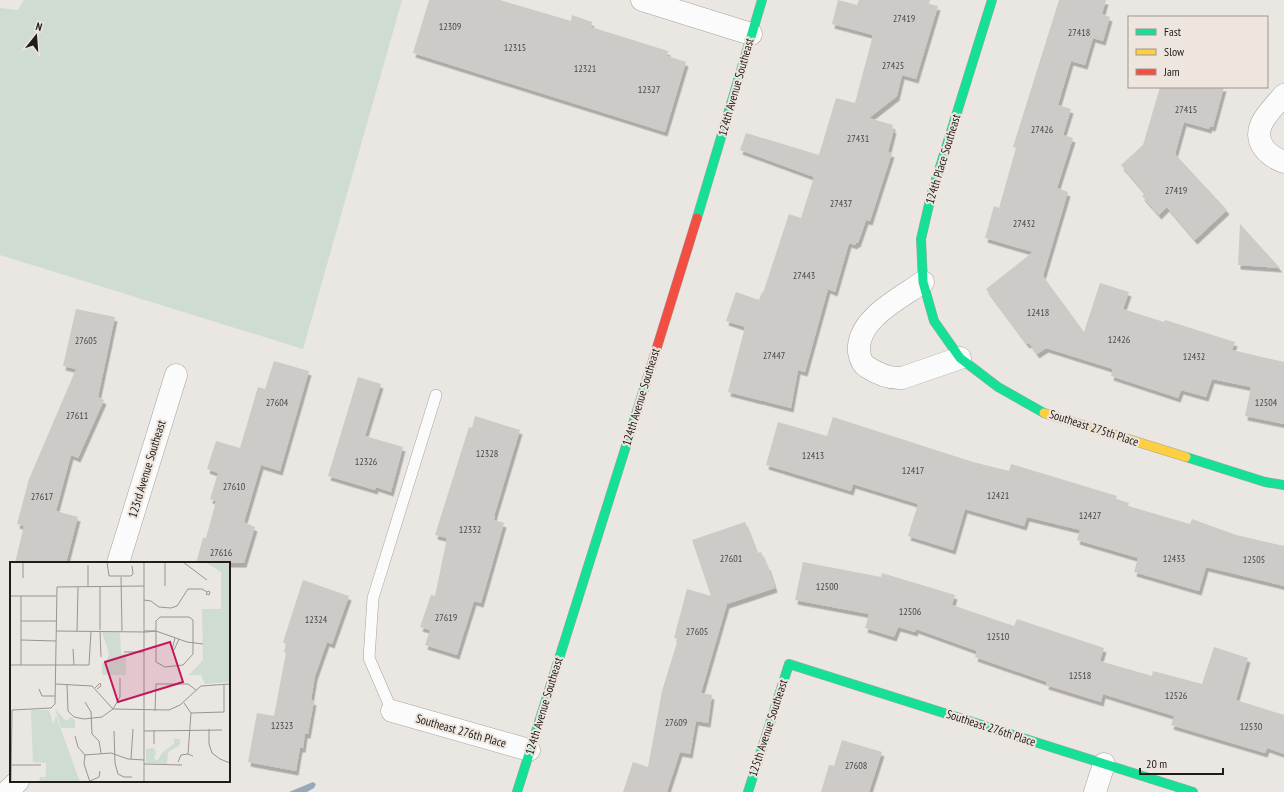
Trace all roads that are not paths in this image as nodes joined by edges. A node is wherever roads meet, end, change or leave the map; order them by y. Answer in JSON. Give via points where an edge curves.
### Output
{"nodes":[{"id":1,"x":642,"y":0,"type":"edge"},
{"id":2,"x":762,"y":0,"type":"edge"},
{"id":3,"x":992,"y":0,"type":"edge"},
{"id":4,"x":751,"y":34,"type":"junction"},
{"id":5,"x":1284,"y":95,"type":"edge"},
{"id":6,"x":1284,"y":162,"type":"edge"},
{"id":7,"x":923,"y":282,"type":"junction"},
{"id":8,"x":934,"y":321,"type":"joint"},
{"id":9,"x":960,"y":358,"type":"junction"},
{"id":10,"x":176,"y":375,"type":"dead end"},
{"id":11,"x":436,"y":395,"type":"dead end"},
{"id":12,"x":1284,"y":484,"type":"edge"},
{"id":13,"x":118,"y":562,"type":"edge"},
{"id":14,"x":789,"y":664,"type":"joint"},
{"id":15,"x":392,"y":711,"type":"joint"},
{"id":16,"x":530,"y":750,"type":"junction"},
{"id":17,"x":1104,"y":764,"type":"junction"},
{"id":18,"x":17,"y":782,"type":"edge"},
{"id":19,"x":8,"y":792,"type":"edge"},
{"id":20,"x":517,"y":792,"type":"edge"},
{"id":21,"x":748,"y":792,"type":"edge"},
{"id":22,"x":1095,"y":792,"type":"edge"},
{"id":23,"x":1193,"y":792,"type":"edge"}],
"edges":[{"from":1,"to":4,"type":"street"},
{"from":2,"to":4,"type":"street","name":"124th Avenue Southeast"},
{"from":3,"to":7,"type":"street","name":"124th Place Southeast","via":[[931,196],[921,239]]},
{"from":4,"to":16,"type":"street","name":"124th Avenue Southeast","via":[[695,224]]},
{"from":5,"to":6,"type":"street","via":[[1261,124],[1259,139],[1264,150]]},
{"from":7,"to":8,"type":"street","name":"124th Place Southeast"},
{"from":7,"to":9,"type":"street","via":[[870,320],[860,339],[860,357],[865,366],[893,379]]},
{"from":8,"to":9,"type":"street","name":"Southeast 275th Place"},
{"from":9,"to":12,"type":"street","name":"Southeast 275th Place","via":[[998,387],[1044,413],[1264,482]]},
{"from":10,"to":13,"type":"street","name":"123rd Avenue Southeast"},
{"from":11,"to":15,"type":"lane","via":[[373,598],[369,658]]},
{"from":14,"to":17,"type":"street","name":"Southeast 276th Place"},
{"from":14,"to":21,"type":"street","name":"125th Avenue Southeast"},
{"from":15,"to":16,"type":"street","name":"Southeast 276th Place"},
{"from":16,"to":20,"type":"street","name":"124th Avenue Southeast"},
{"from":17,"to":22,"type":"street"},
{"from":17,"to":23,"type":"street","name":"Southeast 276th Place"},
{"from":18,"to":19,"type":"street"}]}
